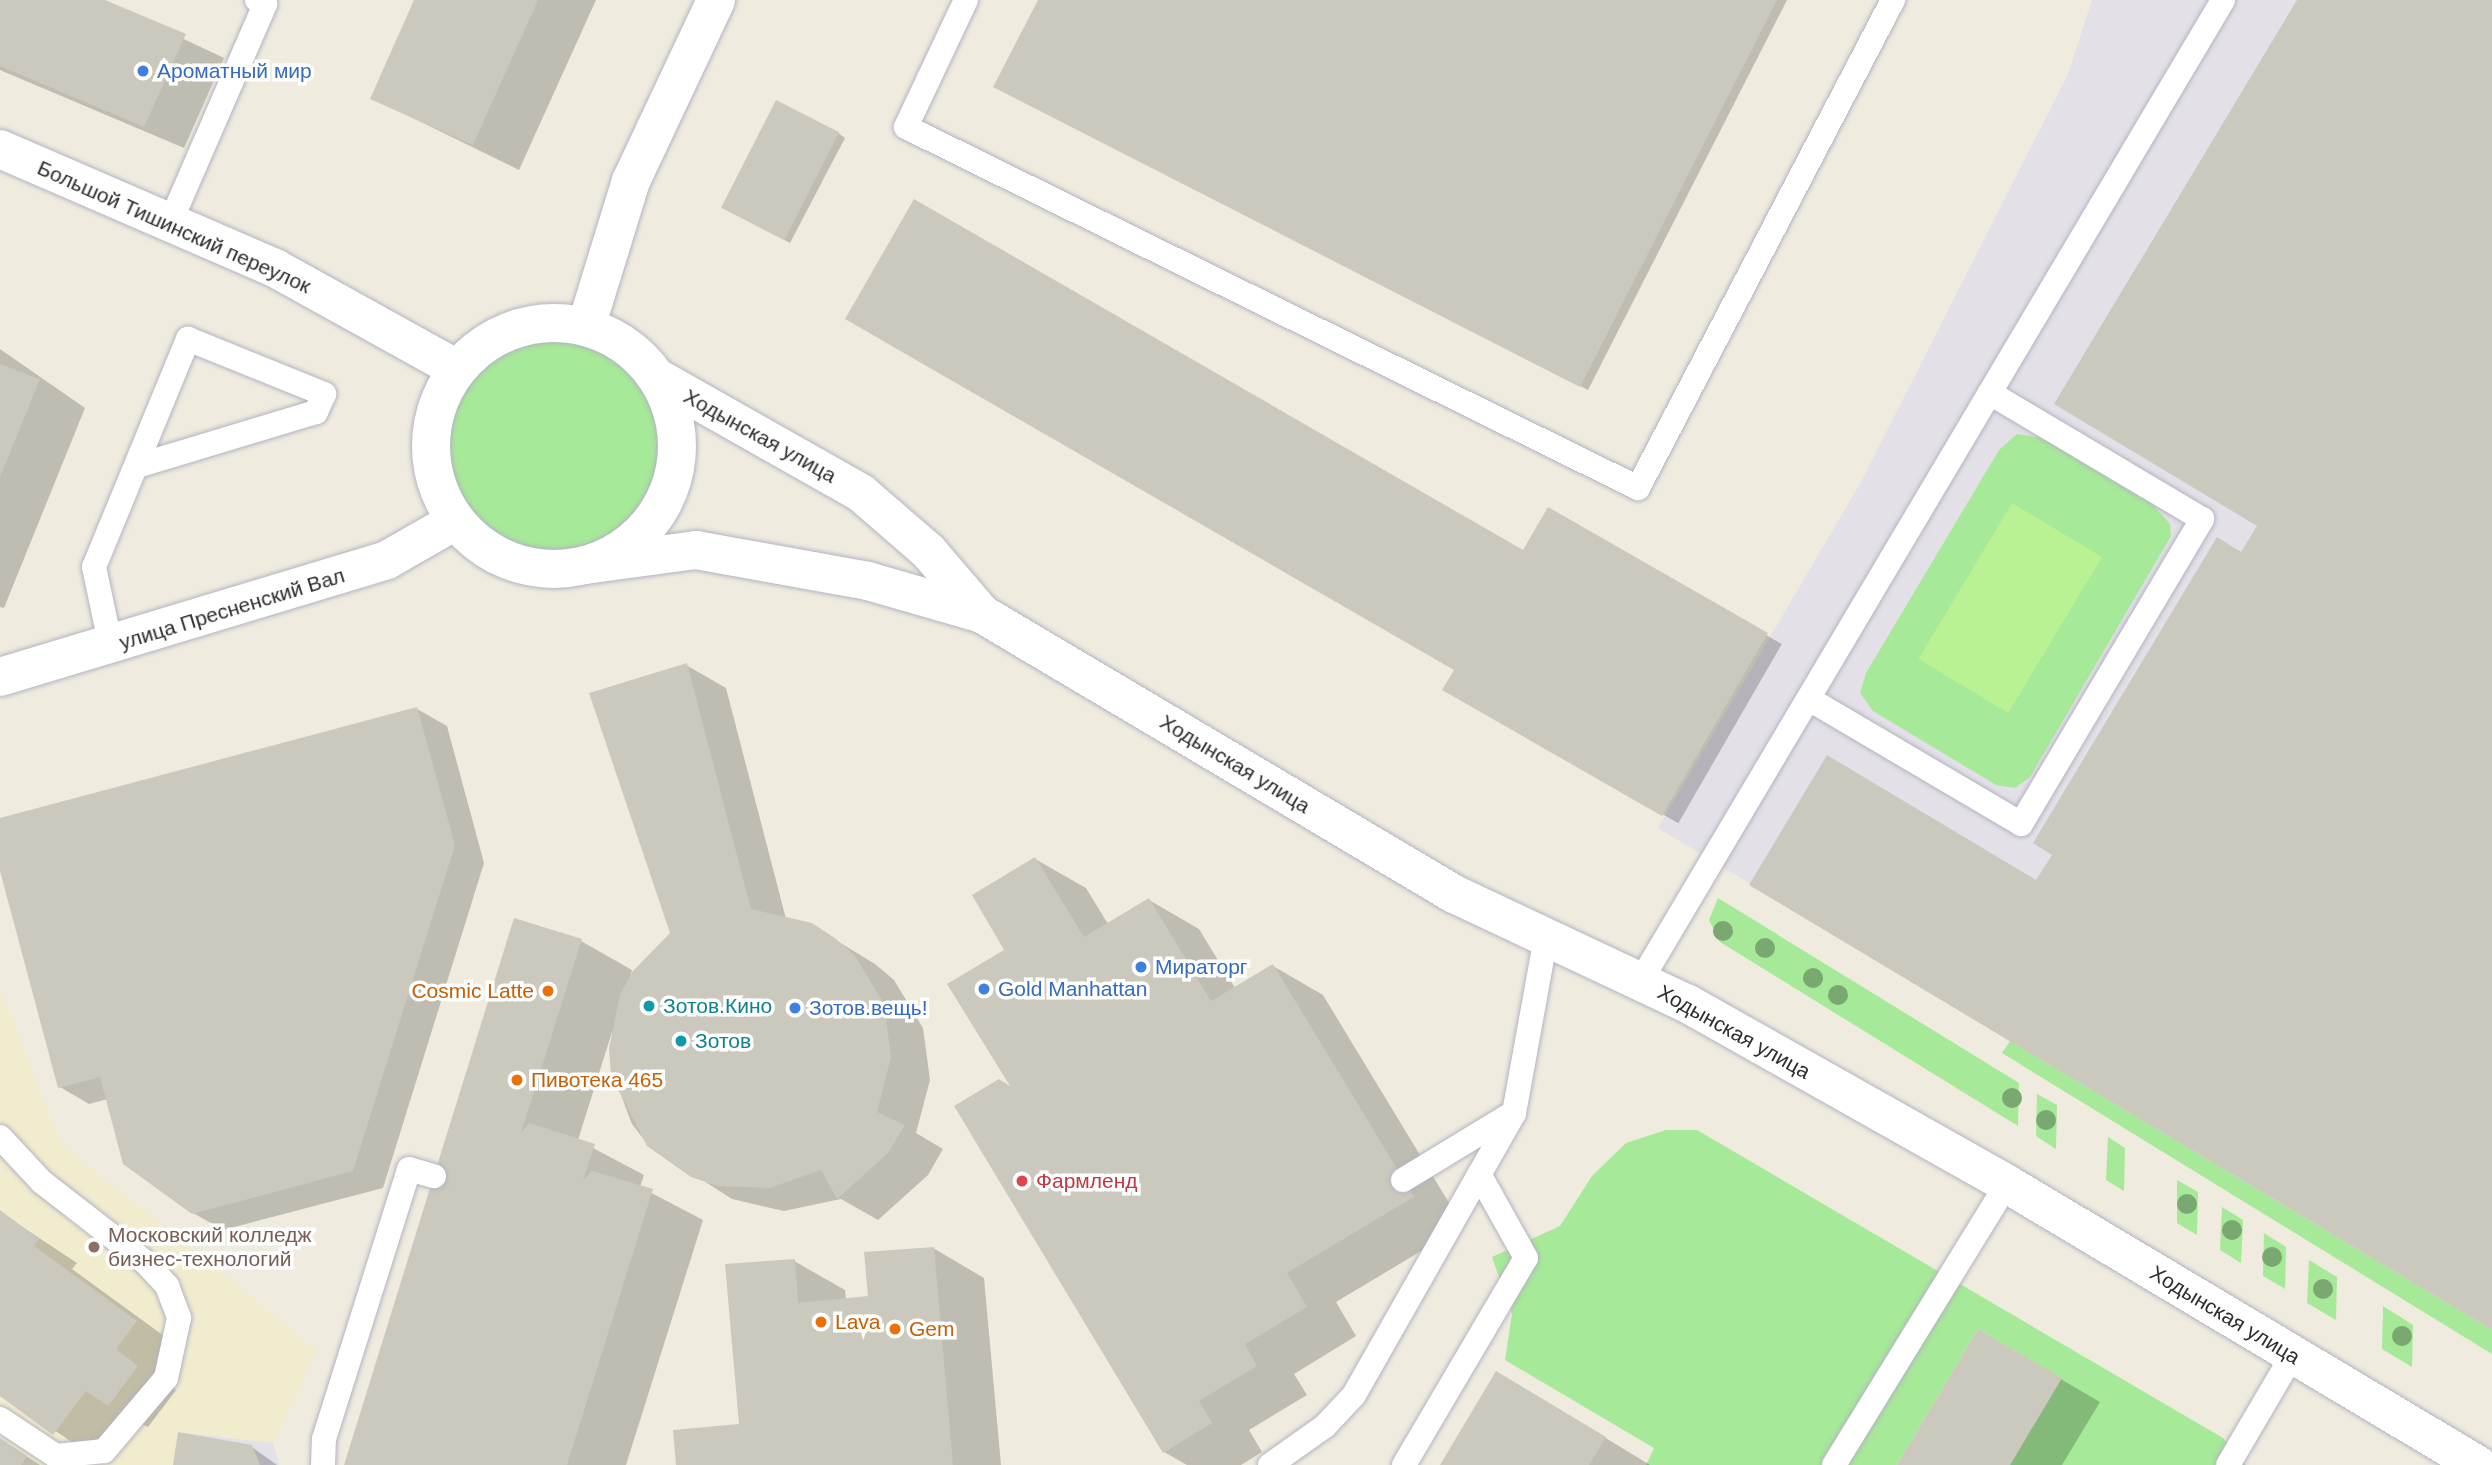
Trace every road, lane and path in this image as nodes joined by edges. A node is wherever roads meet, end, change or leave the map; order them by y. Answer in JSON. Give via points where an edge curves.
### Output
{"nodes":[{"id":1,"x":716,"y":0,"type":"edge"},
{"id":2,"x":966,"y":0,"type":"edge"},
{"id":3,"x":1893,"y":0,"type":"edge"},
{"id":4,"x":2223,"y":0,"type":"edge"},
{"id":5,"x":264,"y":1,"type":"edge"},
{"id":6,"x":0,"y":149,"type":"edge"},
{"id":7,"x":170,"y":223,"type":"junction"},
{"id":8,"x":586,"y":327,"type":"junction"},
{"id":9,"x":457,"y":369,"type":"junction"},
{"id":10,"x":656,"y":377,"type":"junction"},
{"id":11,"x":1990,"y":393,"type":"junction"},
{"id":12,"x":137,"y":466,"type":"junction"},
{"id":13,"x":455,"y":521,"type":"junction"},
{"id":14,"x":584,"y":565,"type":"junction"},
{"id":15,"x":982,"y":614,"type":"junction"},
{"id":16,"x":111,"y":647,"type":"junction"},
{"id":17,"x":0,"y":677,"type":"edge"},
{"id":18,"x":1809,"y":699,"type":"junction"},
{"id":19,"x":1546,"y":937,"type":"junction"},
{"id":20,"x":1640,"y":982,"type":"junction"},
{"id":21,"x":1514,"y":1113,"type":"junction"},
{"id":22,"x":0,"y":1137,"type":"edge"},
{"id":23,"x":1479,"y":1174,"type":"junction"},
{"id":24,"x":434,"y":1176,"type":"dead end"},
{"id":25,"x":1403,"y":1180,"type":"dead end"},
{"id":26,"x":2007,"y":1184,"type":"junction"},
{"id":27,"x":2292,"y":1356,"type":"junction"},
{"id":28,"x":0,"y":1419,"type":"edge"},
{"id":29,"x":323,"y":1465,"type":"edge"},
{"id":30,"x":1269,"y":1465,"type":"edge"},
{"id":31,"x":1404,"y":1465,"type":"edge"},
{"id":32,"x":1834,"y":1465,"type":"edge"},
{"id":33,"x":2228,"y":1465,"type":"edge"},
{"id":34,"x":2478,"y":1465,"type":"edge"}],
"edges":[{"from":1,"to":8,"type":"street","via":[[631,181]]},
{"from":2,"to":3,"type":"lane","via":[[906,127],[1637,488]]},
{"from":4,"to":11,"type":"lane"},
{"from":5,"to":7,"type":"lane"},
{"from":6,"to":7,"type":"street","name":"Большой Тишинский переулок"},
{"from":7,"to":9,"type":"street","name":"Большой Тишинский переулок","via":[[275,268]]},
{"from":8,"to":9,"type":"street","via":[[529,325],[485,344]]},
{"from":8,"to":10,"type":"street","via":[[613,338]]},
{"from":9,"to":13,"type":"street","via":[[442,392],[430,445],[441,498]]},
{"from":10,"to":14,"type":"street","via":[[671,408],[674,474],[642,533]]},
{"from":10,"to":15,"type":"street","name":"Ходынская улица","via":[[861,492],[929,552]]},
{"from":11,"to":18,"type":"lane"},
{"from":11,"to":18,"type":"lane","via":[[2202,519],[2195,531],[2021,824]]},
{"from":12,"to":12,"type":"lane","via":[[188,340],[324,394],[316,412]]},
{"from":12,"to":16,"type":"lane","via":[[94,567]]},
{"from":13,"to":14,"type":"street","via":[[500,557],[556,570]]},
{"from":13,"to":16,"type":"street","name":"улица Пресненский Вал","via":[[387,561]]},
{"from":14,"to":15,"type":"street","name":"Ходынская улица","via":[[696,551],[868,581]]},
{"from":15,"to":19,"type":"street","name":"Ходынская улица","via":[[1454,894]]},
{"from":16,"to":17,"type":"street","name":"улица Пресненский Вал"},
{"from":18,"to":20,"type":"lane"},
{"from":19,"to":20,"type":"street","name":"Ходынская улица"},
{"from":19,"to":21,"type":"lane"},
{"from":20,"to":26,"type":"street","name":"Ходынская улица"},
{"from":21,"to":23,"type":"lane"},
{"from":21,"to":25,"type":"lane"},
{"from":22,"to":28,"type":"lane","via":[[42,1182],[145,1262],[167,1286],[178,1318],[166,1378],[104,1451],[57,1455]]},
{"from":23,"to":30,"type":"lane","via":[[1354,1395],[1325,1426]]},
{"from":23,"to":31,"type":"lane","via":[[1526,1258]]},
{"from":24,"to":29,"type":"lane","via":[[409,1169],[324,1439]]},
{"from":26,"to":27,"type":"street","name":"Ходынская улица"},
{"from":26,"to":32,"type":"lane"},
{"from":27,"to":33,"type":"lane"},
{"from":27,"to":34,"type":"street","name":"Ходынская улица"}]}
